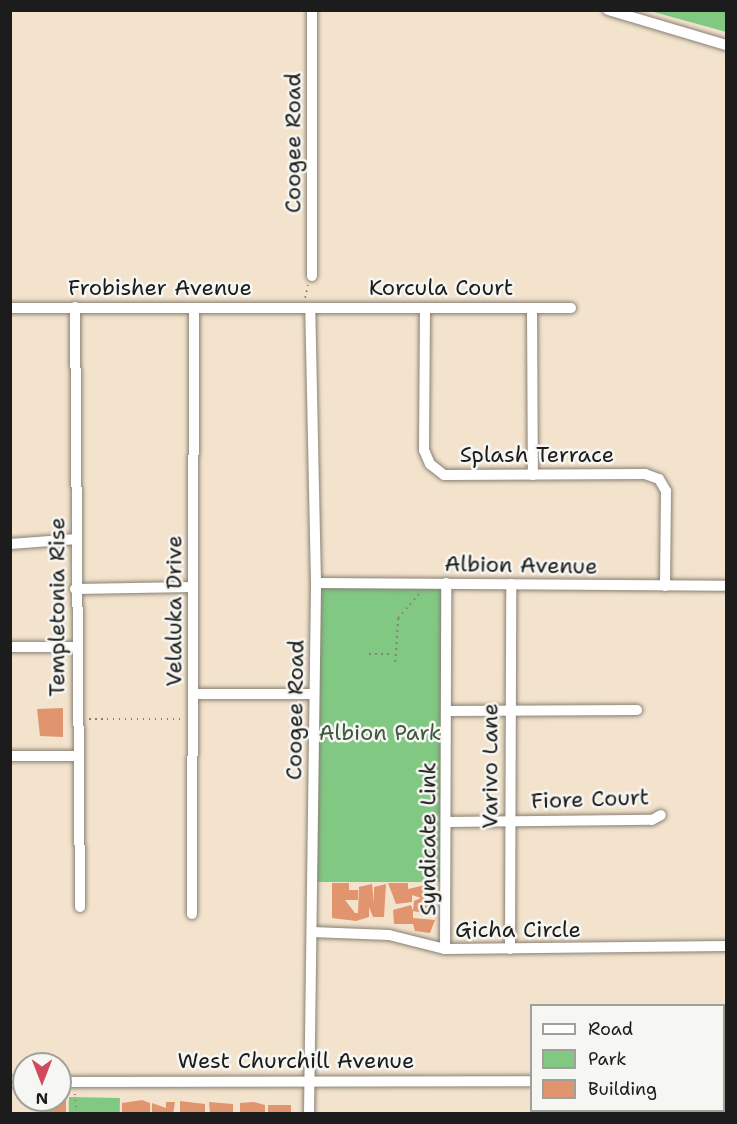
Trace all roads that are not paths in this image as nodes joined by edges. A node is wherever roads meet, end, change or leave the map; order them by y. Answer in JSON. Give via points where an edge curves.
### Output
{"nodes":[{"id":1,"x":312,"y":10,"type":"edge"},
{"id":2,"x":608,"y":10,"type":"edge"},
{"id":3,"x":726,"y":45,"type":"edge"},
{"id":4,"x":312,"y":276,"type":"road end"},
{"id":5,"x":10,"y":308,"type":"edge"},
{"id":6,"x":75,"y":308,"type":"junction"},
{"id":7,"x":194,"y":308,"type":"junction"},
{"id":8,"x":308,"y":308,"type":"junction"},
{"id":9,"x":425,"y":308,"type":"junction"},
{"id":10,"x":532,"y":308,"type":"junction"},
{"id":11,"x":571,"y":308,"type":"dead end"},
{"id":12,"x":533,"y":475,"type":"junction"},
{"id":13,"x":77,"y":538,"type":"junction"},
{"id":14,"x":10,"y":544,"type":"edge"},
{"id":15,"x":316,"y":583,"type":"junction"},
{"id":16,"x":446,"y":584,"type":"junction"},
{"id":17,"x":511,"y":584,"type":"junction"},
{"id":18,"x":665,"y":586,"type":"junction"},
{"id":19,"x":726,"y":586,"type":"edge"},
{"id":20,"x":193,"y":587,"type":"junction"},
{"id":21,"x":75,"y":589,"type":"junction"},
{"id":22,"x":10,"y":647,"type":"edge"},
{"id":23,"x":76,"y":647,"type":"junction"},
{"id":24,"x":193,"y":694,"type":"junction"},
{"id":25,"x":314,"y":694,"type":"junction"},
{"id":26,"x":637,"y":710,"type":"dead end"},
{"id":27,"x":447,"y":711,"type":"junction"},
{"id":28,"x":509,"y":711,"type":"junction"},
{"id":29,"x":10,"y":756,"type":"edge"},
{"id":30,"x":76,"y":756,"type":"junction"},
{"id":31,"x":661,"y":814,"type":"dead end"},
{"id":32,"x":508,"y":821,"type":"junction"},
{"id":33,"x":447,"y":822,"type":"junction"},
{"id":34,"x":80,"y":907,"type":"dead end"},
{"id":35,"x":192,"y":914,"type":"dead end"},
{"id":36,"x":312,"y":932,"type":"junction"},
{"id":37,"x":726,"y":946,"type":"edge"},
{"id":38,"x":444,"y":949,"type":"junction"},
{"id":39,"x":510,"y":949,"type":"junction"},
{"id":40,"x":311,"y":1081,"type":"junction"},
{"id":41,"x":530,"y":1081,"type":"edge"},
{"id":42,"x":72,"y":1082,"type":"edge"},
{"id":43,"x":309,"y":1113,"type":"edge"}],
"edges":[{"from":1,"to":4,"type":"street","name":"Coogee Road"},
{"from":2,"to":3,"type":"street"},
{"from":5,"to":6,"type":"street","name":"Frobisher Avenue"},
{"from":6,"to":7,"type":"street","name":"Frobisher Avenue"},
{"from":6,"to":13,"type":"street","name":"Templetonia Rise"},
{"from":7,"to":8,"type":"street","name":"Frobisher Avenue"},
{"from":7,"to":20,"type":"street","name":"Velaluka Drive"},
{"from":8,"to":9,"type":"street","name":"Korcula Court"},
{"from":8,"to":15,"type":"street","name":"Coogee Road"},
{"from":9,"to":10,"type":"street","name":"Korcula Court"},
{"from":9,"to":12,"type":"street","name":"Splash Terrace","via":[[424,450],[430,464],[444,475]]},
{"from":10,"to":11,"type":"street","name":"Korcula Court"},
{"from":10,"to":12,"type":"street"},
{"from":12,"to":18,"type":"street","name":"Splash Terrace","via":[[645,474],[659,479],[666,491]]},
{"from":13,"to":14,"type":"street"},
{"from":13,"to":21,"type":"street","name":"Templetonia Rise"},
{"from":15,"to":16,"type":"street","name":"Albion Avenue"},
{"from":15,"to":25,"type":"street","name":"Coogee Road"},
{"from":16,"to":17,"type":"street","name":"Albion Avenue"},
{"from":16,"to":27,"type":"street","name":"Syndicate Link"},
{"from":17,"to":18,"type":"street","name":"Albion Avenue"},
{"from":17,"to":28,"type":"street","name":"Varivo Lane"},
{"from":18,"to":19,"type":"street","name":"Albion Avenue"},
{"from":20,"to":21,"type":"street"},
{"from":20,"to":24,"type":"street","name":"Velaluka Drive"},
{"from":21,"to":23,"type":"street","name":"Templetonia Rise"},
{"from":22,"to":23,"type":"street"},
{"from":23,"to":30,"type":"street","name":"Templetonia Rise"},
{"from":24,"to":25,"type":"street"},
{"from":24,"to":35,"type":"street","name":"Velaluka Drive"},
{"from":25,"to":36,"type":"street","name":"Coogee Road"},
{"from":26,"to":28,"type":"street"},
{"from":27,"to":28,"type":"street"},
{"from":27,"to":33,"type":"street","name":"Syndicate Link"},
{"from":28,"to":32,"type":"street","name":"Varivo Lane"},
{"from":29,"to":30,"type":"street"},
{"from":30,"to":34,"type":"street","name":"Templetonia Rise"},
{"from":31,"to":32,"type":"street","name":"Fiore Court","via":[[652,820]]},
{"from":32,"to":33,"type":"street","name":"Fiore Court"},
{"from":32,"to":39,"type":"street","name":"Varivo Lane"},
{"from":33,"to":38,"type":"street","name":"Syndicate Link"},
{"from":36,"to":38,"type":"street","name":"Gicha Circle","via":[[389,935]]},
{"from":36,"to":40,"type":"street","name":"Coogee Road"},
{"from":37,"to":39,"type":"street","name":"Gicha Circle"},
{"from":38,"to":39,"type":"street","name":"Gicha Circle"},
{"from":40,"to":41,"type":"street","name":"West Churchill Avenue"},
{"from":40,"to":42,"type":"street","name":"West Churchill Avenue"},
{"from":40,"to":43,"type":"street","name":"Coogee Road"}]}
